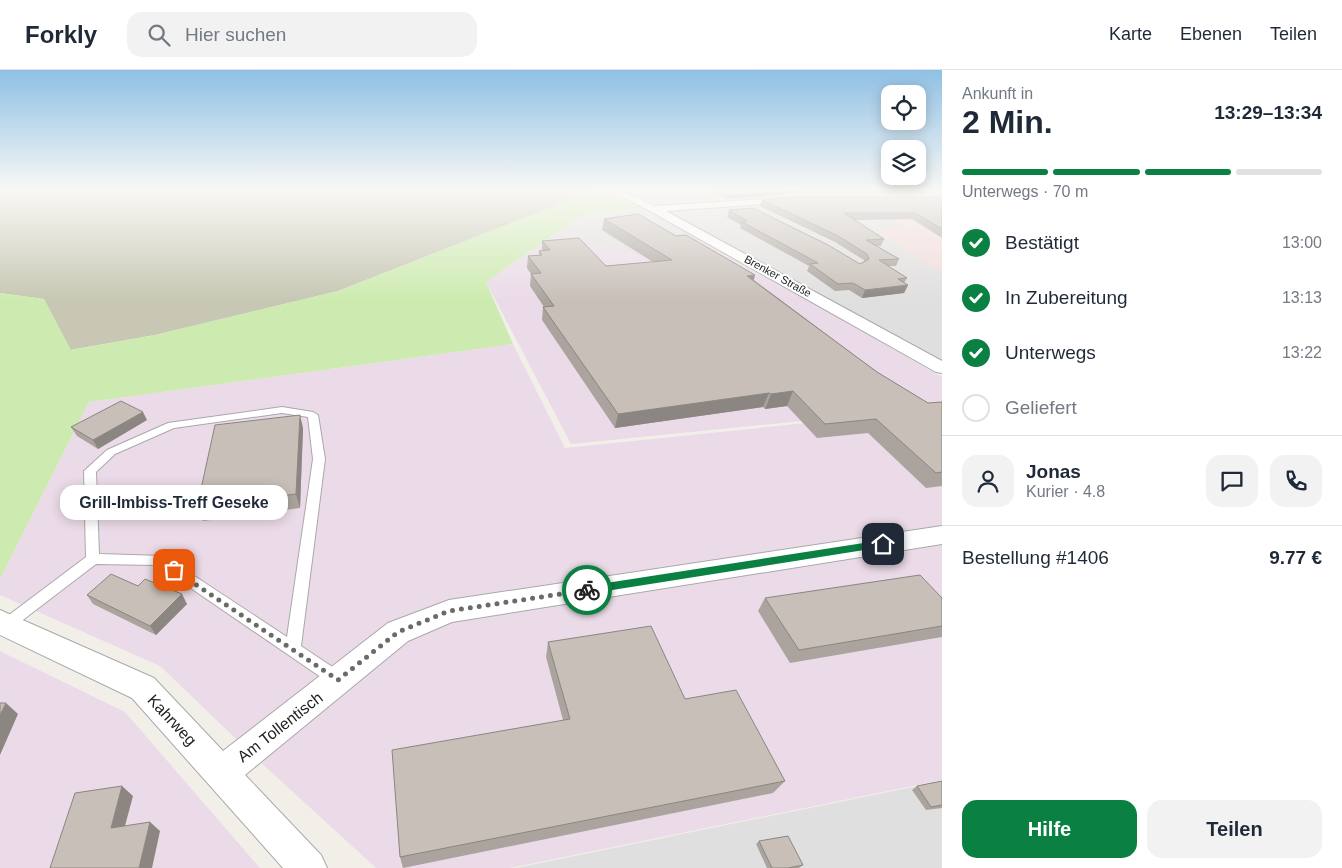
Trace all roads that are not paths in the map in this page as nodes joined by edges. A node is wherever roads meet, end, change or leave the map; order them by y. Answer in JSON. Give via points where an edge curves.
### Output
{"nodes":[{"id":1,"x":687,"y":226,"type":"edge"},
{"id":2,"x":942,"y":368,"type":"edge"},
{"id":3,"x":942,"y":535,"type":"edge"},
{"id":4,"x":93,"y":559,"type":"junction"},
{"id":5,"x":3,"y":624,"type":"edge"},
{"id":6,"x":293,"y":650,"type":"junction"},
{"id":7,"x":338,"y":680,"type":"junction"},
{"id":8,"x":221,"y":773,"type":"junction"},
{"id":9,"x":308,"y":868,"type":"edge"}],
"edges":[{"from":1,"to":2,"type":"street","name":"Brenker Straße"},
{"from":3,"to":7,"type":"street","name":"Am Tollentisch","via":[[449,611],[398,632]]},
{"from":4,"to":5,"type":"lane"},
{"from":4,"to":6,"type":"lane","via":[[160,560]]},
{"from":4,"to":6,"type":"lane","via":[[90,471],[111,452],[172,425],[282,410],[313,414],[318,459]]},
{"from":5,"to":8,"type":"street","name":"Kahrweg","via":[[143,688]]},
{"from":6,"to":7,"type":"lane"},
{"from":7,"to":8,"type":"street","name":"Am Tollentisch"},
{"from":8,"to":9,"type":"street","name":"Kahrweg"}]}
